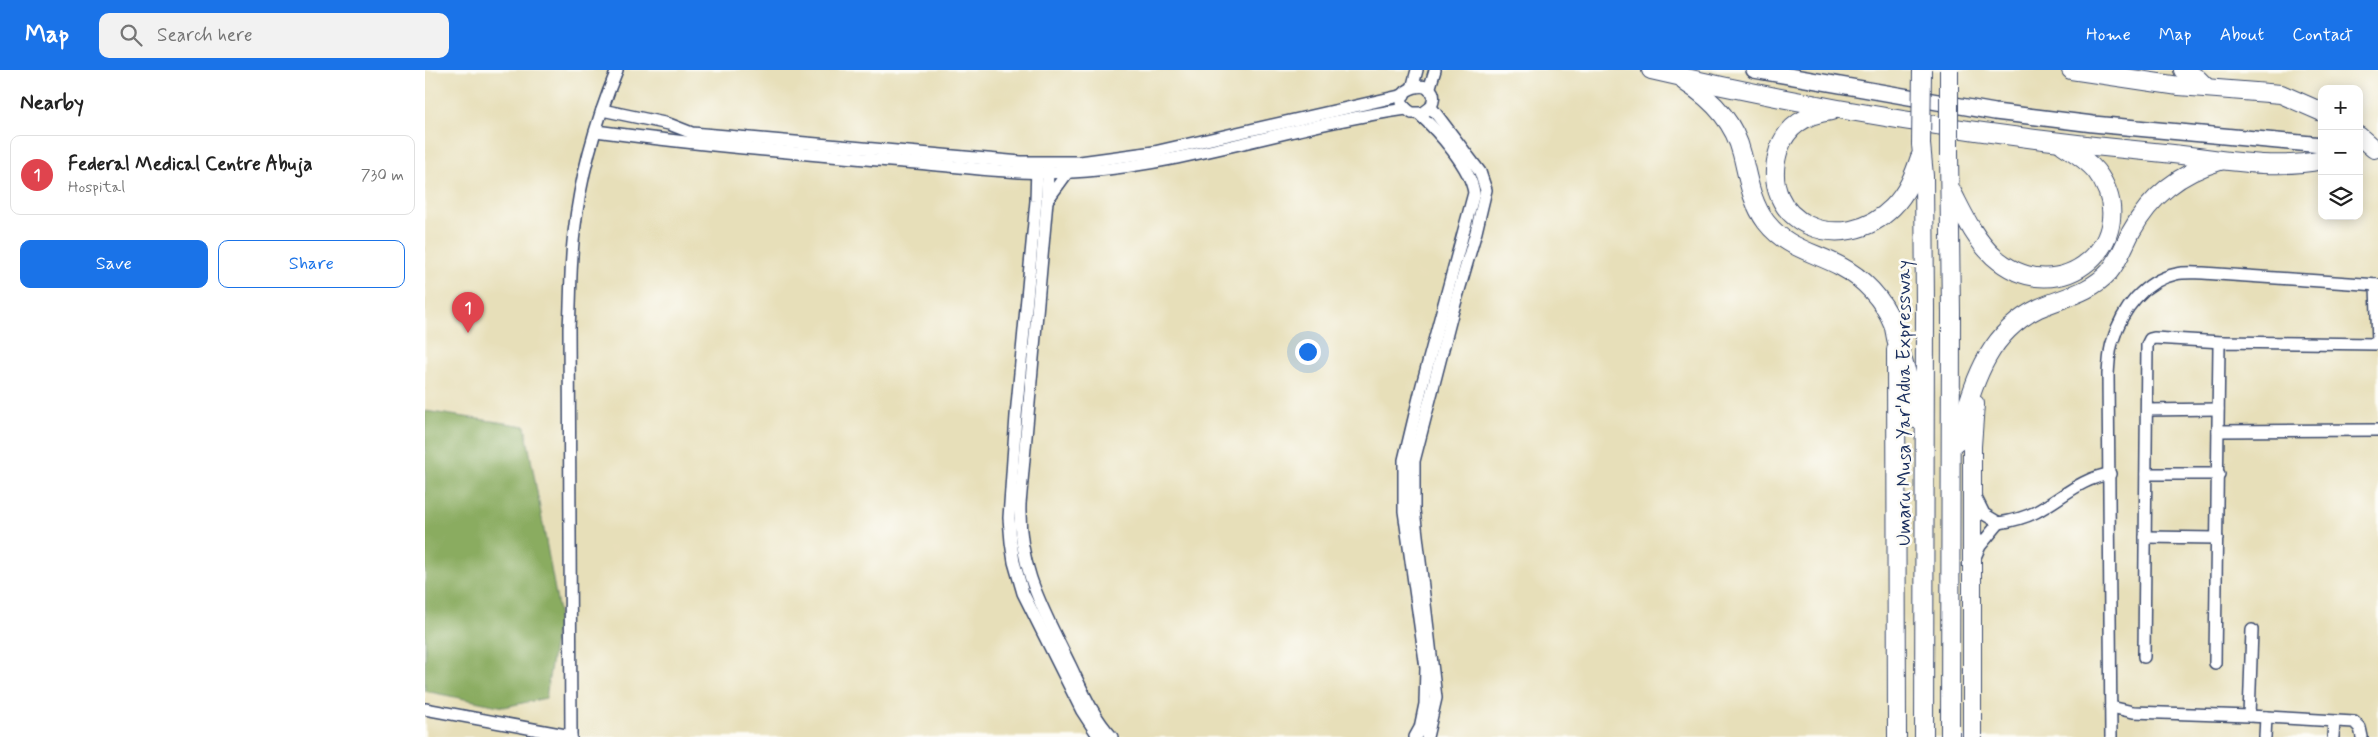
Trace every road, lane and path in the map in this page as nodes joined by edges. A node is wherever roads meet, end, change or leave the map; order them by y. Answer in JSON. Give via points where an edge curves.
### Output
{"nodes":[{"id":1,"x":617,"y":70,"type":"edge"},
{"id":2,"x":1417,"y":70,"type":"edge"},
{"id":3,"x":1435,"y":70,"type":"edge"},
{"id":4,"x":1651,"y":70,"type":"edge"},
{"id":5,"x":1754,"y":70,"type":"edge"},
{"id":6,"x":1922,"y":70,"type":"edge"},
{"id":7,"x":1949,"y":70,"type":"edge"},
{"id":8,"x":2071,"y":70,"type":"edge"},
{"id":9,"x":2183,"y":70,"type":"edge"},
{"id":10,"x":1674,"y":75,"type":"junction"},
{"id":11,"x":1413,"y":85,"type":"junction"},
{"id":12,"x":2205,"y":87,"type":"junction"},
{"id":13,"x":1429,"y":90,"type":"junction"},
{"id":14,"x":1404,"y":95,"type":"junction"},
{"id":15,"x":1431,"y":107,"type":"junction"},
{"id":16,"x":1407,"y":109,"type":"junction"},
{"id":17,"x":1838,"y":109,"type":"junction"},
{"id":18,"x":602,"y":110,"type":"junction"},
{"id":19,"x":2318,"y":110,"type":"edge"},
{"id":20,"x":1419,"y":114,"type":"junction"},
{"id":21,"x":643,"y":119,"type":"junction"},
{"id":22,"x":669,"y":124,"type":"junction"},
{"id":23,"x":1309,"y":124,"type":"junction"},
{"id":24,"x":596,"y":131,"type":"junction"},
{"id":25,"x":640,"y":137,"type":"junction"},
{"id":26,"x":668,"y":140,"type":"junction"},
{"id":27,"x":2061,"y":144,"type":"junction"},
{"id":28,"x":2318,"y":145,"type":"edge"},
{"id":29,"x":1921,"y":149,"type":"junction"},
{"id":30,"x":2223,"y":160,"type":"junction"},
{"id":31,"x":2318,"y":160,"type":"edge"},
{"id":32,"x":1043,"y":167,"type":"junction"},
{"id":33,"x":1067,"y":172,"type":"junction"},
{"id":34,"x":1023,"y":173,"type":"junction"},
{"id":35,"x":1951,"y":189,"type":"junction"},
{"id":36,"x":1036,"y":192,"type":"junction"},
{"id":37,"x":1047,"y":201,"type":"junction"},
{"id":38,"x":1471,"y":231,"type":"junction"},
{"id":39,"x":2377,"y":285,"type":"edge"},
{"id":40,"x":1896,"y":340,"type":"junction"},
{"id":41,"x":2222,"y":342,"type":"junction"},
{"id":42,"x":1987,"y":358,"type":"junction"},
{"id":43,"x":2218,"y":409,"type":"junction"},
{"id":44,"x":2147,"y":410,"type":"junction"},
{"id":45,"x":2378,"y":430,"type":"edge"},
{"id":46,"x":2218,"y":431,"type":"junction"},
{"id":47,"x":1950,"y":461,"type":"junction"},
{"id":48,"x":1923,"y":467,"type":"junction"},
{"id":49,"x":2110,"y":474,"type":"junction"},
{"id":50,"x":2146,"y":474,"type":"junction"},
{"id":51,"x":2219,"y":474,"type":"junction"},
{"id":52,"x":1972,"y":489,"type":"junction"},
{"id":53,"x":1999,"y":523,"type":"junction"},
{"id":54,"x":2145,"y":537,"type":"junction"},
{"id":55,"x":2217,"y":538,"type":"junction"},
{"id":56,"x":1972,"y":563,"type":"junction"},
{"id":57,"x":1949,"y":624,"type":"junction"},
{"id":58,"x":1923,"y":630,"type":"junction"},
{"id":59,"x":2252,"y":630,"type":"dead end"},
{"id":60,"x":2144,"y":657,"type":"dead end"},
{"id":61,"x":2215,"y":663,"type":"dead end"},
{"id":62,"x":2111,"y":706,"type":"junction"},
{"id":63,"x":1897,"y":708,"type":"junction"},
{"id":64,"x":425,"y":709,"type":"edge"},
{"id":65,"x":1972,"y":709,"type":"junction"},
{"id":66,"x":2249,"y":716,"type":"junction"},
{"id":67,"x":1428,"y":717,"type":"junction"},
{"id":68,"x":2266,"y":717,"type":"junction"},
{"id":69,"x":2334,"y":722,"type":"junction"},
{"id":70,"x":571,"y":736,"type":"edge"},
{"id":71,"x":1099,"y":737,"type":"edge"},
{"id":72,"x":1112,"y":737,"type":"edge"},
{"id":73,"x":1415,"y":737,"type":"edge"},
{"id":74,"x":1427,"y":737,"type":"edge"},
{"id":75,"x":1897,"y":737,"type":"edge"},
{"id":76,"x":1924,"y":737,"type":"edge"},
{"id":77,"x":1950,"y":737,"type":"edge"},
{"id":78,"x":1972,"y":737,"type":"edge"},
{"id":79,"x":2111,"y":737,"type":"edge"},
{"id":80,"x":2265,"y":737,"type":"edge"},
{"id":81,"x":2333,"y":737,"type":"edge"},
{"id":82,"x":2362,"y":737,"type":"edge"}],
"edges":[{"from":1,"to":18,"type":"street"},
{"from":2,"to":11,"type":"street"},
{"from":3,"to":13,"type":"street"},
{"from":4,"to":10,"type":"highway"},
{"from":5,"to":28,"type":"main road","via":[[1995,112]]},
{"from":6,"to":29,"type":"highway","name":"Umaru Musa Yar'Adua Expressway","bridge":true},
{"from":7,"to":35,"type":"highway","bridge":true},
{"from":8,"to":12,"type":"highway"},
{"from":9,"to":12,"type":"highway"},
{"from":10,"to":17,"type":"highway"},
{"from":10,"to":40,"type":"highway","via":[[1705,96],[1727,120],[1739,142],[1754,199],[1767,222],[1795,247],[1839,266],[1863,281],[1892,321]]},
{"from":11,"to":13,"type":"street"},
{"from":11,"to":14,"type":"street"},
{"from":12,"to":19,"type":"highway","via":[[2281,94]]},
{"from":13,"to":15,"type":"street","via":[[1433,96]]},
{"from":14,"to":16,"type":"street"},
{"from":14,"to":23,"type":"street"},
{"from":15,"to":20,"type":"street"},
{"from":15,"to":38,"type":"street","via":[[1483,178],[1485,197]]},
{"from":16,"to":20,"type":"street"},
{"from":16,"to":23,"type":"street"},
{"from":17,"to":27,"type":"highway"},
{"from":17,"to":29,"type":"highway","via":[[1821,112],[1797,123],[1781,143],[1776,158],[1774,172],[1781,199],[1789,211],[1806,224],[1823,232],[1842,232],[1865,226],[1879,218],[1904,194]]},
{"from":18,"to":21,"type":"street"},
{"from":18,"to":24,"type":"street"},
{"from":20,"to":38,"type":"street","via":[[1471,178]]},
{"from":21,"to":22,"type":"street"},
{"from":21,"to":25,"type":"street"},
{"from":22,"to":26,"type":"street"},
{"from":22,"to":32,"type":"street","via":[[693,133]]},
{"from":23,"to":32,"type":"street","via":[[1154,152]]},
{"from":23,"to":33,"type":"street","via":[[1156,161]]},
{"from":24,"to":25,"type":"street"},
{"from":24,"to":70,"type":"street","via":[[580,199],[571,261]]},
{"from":25,"to":26,"type":"street"},
{"from":26,"to":34,"type":"street"},
{"from":27,"to":30,"type":"highway"},
{"from":27,"to":35,"type":"highway","via":[[2084,159],[2097,173],[2108,194],[2111,214],[2106,237],[2099,249],[2080,269],[2066,275],[2051,279],[2032,278],[2005,265],[1993,256],[1971,228]]},
{"from":29,"to":48,"type":"highway","name":"Umaru Musa Yar'Adua Expressway","via":[[1925,226]]},
{"from":30,"to":31,"type":"highway","via":[[2288,164]]},
{"from":30,"to":42,"type":"highway","via":[[2197,169],[2168,186],[2146,208],[2118,259],[2104,276],[2088,289],[2023,318]]},
{"from":32,"to":33,"type":"street"},
{"from":32,"to":34,"type":"street"},
{"from":32,"to":36,"type":"street"},
{"from":32,"to":37,"type":"street"},
{"from":33,"to":37,"type":"street"},
{"from":34,"to":36,"type":"street","via":[[1033,180]]},
{"from":35,"to":47,"type":"highway"},
{"from":36,"to":71,"type":"street","via":[[1009,518],[1013,562],[1023,593],[1082,711]]},
{"from":37,"to":72,"type":"street","via":[[1019,504],[1021,538],[1036,594],[1090,706]]},
{"from":38,"to":67,"type":"street","via":[[1427,387],[1413,475],[1416,529],[1436,698]]},
{"from":39,"to":41,"type":"street","via":[[2378,344]]},
{"from":39,"to":49,"type":"street","via":[[2203,273],[2178,273],[2157,280],[2137,296],[2121,316],[2112,342],[2108,374]]},
{"from":40,"to":48,"type":"highway","via":[[1907,366],[1917,447]]},
{"from":40,"to":63,"type":"highway","name":"Umaru Musa Yar'Adua Expressway"},
{"from":41,"to":43,"type":"street","via":[[2218,351]]},
{"from":41,"to":44,"type":"street","via":[[2150,339],[2147,345]]},
{"from":42,"to":47,"type":"highway","via":[[1970,394]]},
{"from":42,"to":52,"type":"highway","via":[[1976,394]]},
{"from":43,"to":44,"type":"street"},
{"from":43,"to":46,"type":"street"},
{"from":44,"to":50,"type":"street"},
{"from":45,"to":46,"type":"street"},
{"from":46,"to":51,"type":"street"},
{"from":47,"to":57,"type":"highway"},
{"from":48,"to":58,"type":"highway","name":"Umaru Musa Yar'Adua Expressway"},
{"from":49,"to":53,"type":"street","via":[[2090,478],[2035,513]]},
{"from":49,"to":62,"type":"street"},
{"from":50,"to":51,"type":"street"},
{"from":50,"to":54,"type":"street"},
{"from":51,"to":55,"type":"street"},
{"from":52,"to":53,"type":"street","via":[[1984,514]]},
{"from":52,"to":56,"type":"highway"},
{"from":53,"to":56,"type":"street","via":[[1980,546]]},
{"from":54,"to":55,"type":"street"},
{"from":54,"to":60,"type":"street"},
{"from":55,"to":61,"type":"street"},
{"from":56,"to":65,"type":"highway"},
{"from":57,"to":65,"type":"highway"},
{"from":57,"to":77,"type":"highway"},
{"from":58,"to":63,"type":"highway"},
{"from":58,"to":76,"type":"highway","name":"Umaru Musa Yar'Adua Expressway"},
{"from":59,"to":66,"type":"street"},
{"from":62,"to":66,"type":"street","via":[[2133,712]]},
{"from":62,"to":79,"type":"street"},
{"from":63,"to":75,"type":"highway","name":"Umaru Musa Yar'Adua Expressway"},
{"from":64,"to":70,"type":"street"},
{"from":65,"to":78,"type":"highway"},
{"from":66,"to":68,"type":"street"},
{"from":67,"to":73,"type":"street"},
{"from":67,"to":74,"type":"street"},
{"from":68,"to":69,"type":"street"},
{"from":68,"to":80,"type":"street"},
{"from":69,"to":81,"type":"street"},
{"from":69,"to":82,"type":"street","via":[[2354,722]]}]}
